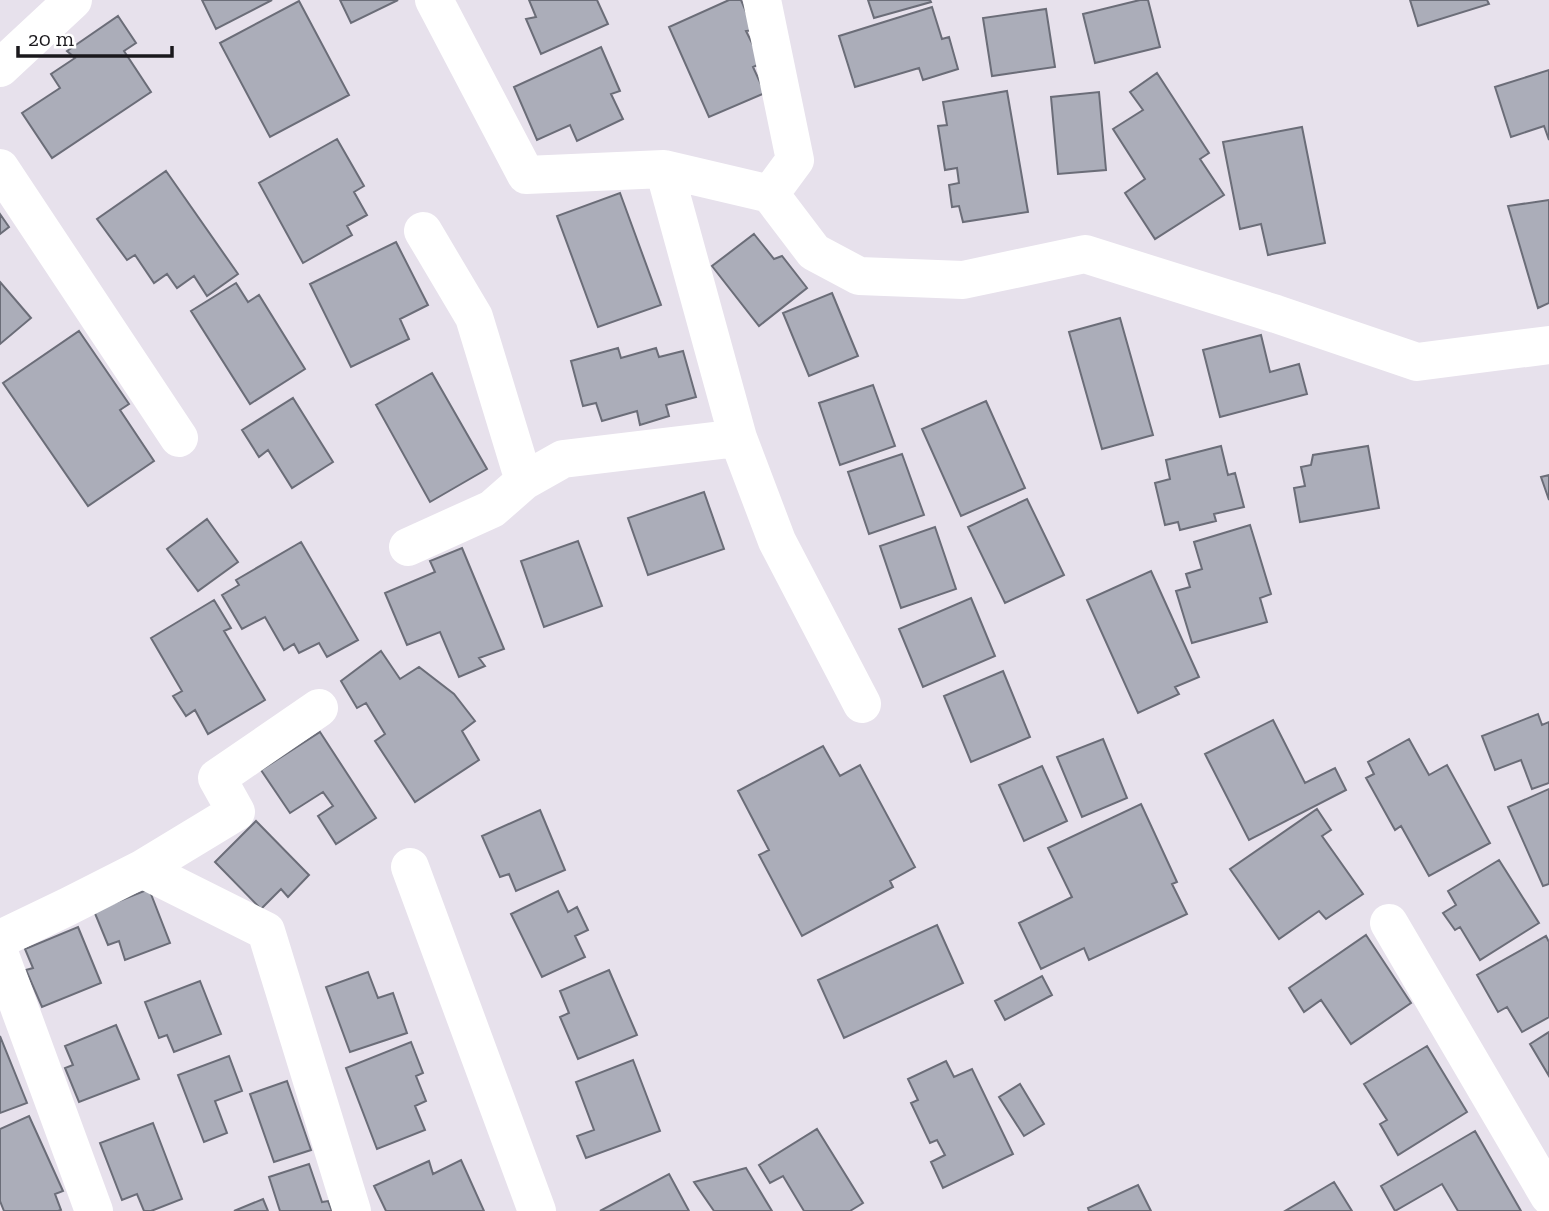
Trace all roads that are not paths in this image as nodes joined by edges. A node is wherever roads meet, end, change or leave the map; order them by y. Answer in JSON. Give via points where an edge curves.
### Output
{"nodes":[{"id":1,"x":73,"y":0,"type":"edge"},
{"id":2,"x":434,"y":0,"type":"edge"},
{"id":3,"x":762,"y":0,"type":"edge"},
{"id":4,"x":0,"y":68,"type":"edge"},
{"id":5,"x":0,"y":168,"type":"edge"},
{"id":6,"x":664,"y":169,"type":"junction"},
{"id":7,"x":770,"y":194,"type":"junction"},
{"id":8,"x":423,"y":231,"type":"dead end"},
{"id":9,"x":1549,"y":345,"type":"edge"},
{"id":10,"x":179,"y":438,"type":"dead end"},
{"id":11,"x":738,"y":438,"type":"junction"},
{"id":12,"x":524,"y":481,"type":"junction"},
{"id":13,"x":408,"y":547,"type":"dead end"},
{"id":14,"x":862,"y":704,"type":"dead end"},
{"id":15,"x":319,"y":708,"type":"dead end"},
{"id":16,"x":410,"y":867,"type":"dead end"},
{"id":17,"x":142,"y":869,"type":"junction"},
{"id":18,"x":1389,"y":923,"type":"dead end"},
{"id":19,"x":0,"y":939,"type":"edge"},
{"id":20,"x":0,"y":955,"type":"edge"},
{"id":21,"x":1549,"y":1196,"type":"edge"},
{"id":22,"x":94,"y":1211,"type":"edge"},
{"id":23,"x":352,"y":1211,"type":"edge"},
{"id":24,"x":537,"y":1211,"type":"edge"}],
"edges":[{"from":1,"to":4,"type":"street"},
{"from":2,"to":6,"type":"street","via":[[526,176]]},
{"from":3,"to":7,"type":"street","via":[[794,160]]},
{"from":5,"to":10,"type":"street"},
{"from":6,"to":7,"type":"street"},
{"from":6,"to":11,"type":"street"},
{"from":7,"to":9,"type":"street","via":[[814,252],[859,276],[963,280],[1085,254],[1417,362]]},
{"from":8,"to":12,"type":"street","via":[[474,317]]},
{"from":11,"to":12,"type":"street","via":[[563,459]]},
{"from":11,"to":14,"type":"street","via":[[777,541]]},
{"from":12,"to":13,"type":"street","via":[[492,509]]},
{"from":15,"to":17,"type":"street","via":[[217,778],[236,812]]},
{"from":16,"to":24,"type":"street"},
{"from":17,"to":19,"type":"street"},
{"from":17,"to":23,"type":"street","via":[[266,931]]},
{"from":18,"to":21,"type":"street"},
{"from":20,"to":22,"type":"street"}]}
